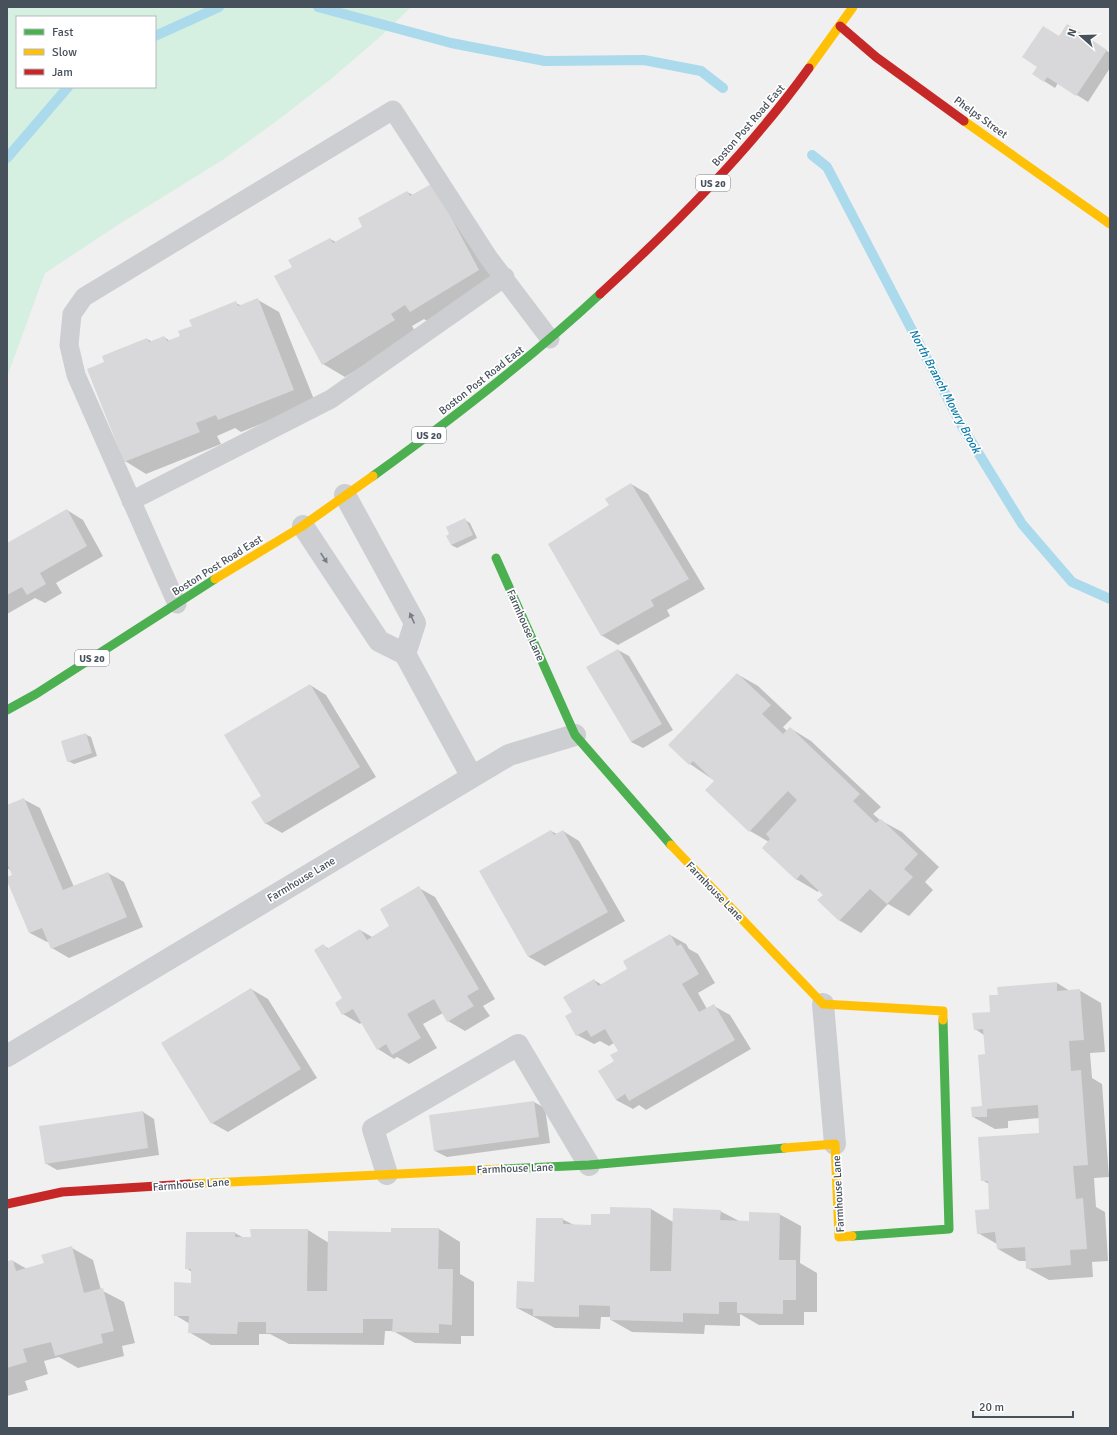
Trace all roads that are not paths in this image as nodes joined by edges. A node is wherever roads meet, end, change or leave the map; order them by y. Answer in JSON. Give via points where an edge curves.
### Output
{"nodes":[{"id":1,"x":853,"y":7,"type":"edge"},
{"id":2,"x":840,"y":26,"type":"junction"},
{"id":3,"x":1110,"y":224,"type":"edge"},
{"id":4,"x":505,"y":277,"type":"junction"},
{"id":5,"x":550,"y":339,"type":"junction"},
{"id":6,"x":345,"y":496,"type":"junction"},
{"id":7,"x":131,"y":501,"type":"junction"},
{"id":8,"x":303,"y":526,"type":"junction"},
{"id":9,"x":496,"y":558,"type":"dead end"},
{"id":10,"x":177,"y":604,"type":"junction"},
{"id":11,"x":405,"y":654,"type":"junction"},
{"id":12,"x":7,"y":710,"type":"edge"},
{"id":13,"x":575,"y":735,"type":"junction"},
{"id":14,"x":472,"y":777,"type":"junction"},
{"id":15,"x":822,"y":1004,"type":"junction"},
{"id":16,"x":7,"y":1056,"type":"edge"},
{"id":17,"x":835,"y":1144,"type":"junction"},
{"id":18,"x":590,"y":1165,"type":"junction"},
{"id":19,"x":387,"y":1174,"type":"junction"},
{"id":20,"x":7,"y":1204,"type":"edge"}],
"edges":[{"from":1,"to":2,"type":"street","name":"Boston Post Road East","number":"US 20"},
{"from":2,"to":3,"type":"street","name":"Phelps Street","via":[[876,57],[1028,168]]},
{"from":2,"to":5,"type":"street","name":"Boston Post Road East","number":"US 20","via":[[790,96],[741,152],[637,261]]},
{"from":4,"to":5,"type":"lane"},
{"from":4,"to":7,"type":"lane","via":[[331,399]]},
{"from":4,"to":7,"type":"lane","via":[[488,257],[393,110],[84,297],[72,314],[69,345],[76,375]]},
{"from":5,"to":6,"type":"street","name":"Boston Post Road East","number":"US 20","via":[[467,407]]},
{"from":6,"to":8,"type":"street","name":"Boston Post Road East","number":"US 20"},
{"from":11,"to":6,"type":"street","one_way":true,"via":[[415,623]]},
{"from":7,"to":10,"type":"lane"},
{"from":8,"to":10,"type":"street","name":"Boston Post Road East","number":"US 20"},
{"from":8,"to":11,"type":"street","one_way":true,"via":[[379,641]]},
{"from":9,"to":13,"type":"street","name":"Farmhouse Lane"},
{"from":10,"to":12,"type":"street","name":"Boston Post Road East","number":"US 20"},
{"from":11,"to":14,"type":"street"},
{"from":13,"to":14,"type":"street","name":"Farmhouse Lane","via":[[509,755]]},
{"from":13,"to":15,"type":"street","name":"Farmhouse Lane","via":[[684,860]]},
{"from":14,"to":16,"type":"street","name":"Farmhouse Lane"},
{"from":15,"to":17,"type":"street"},
{"from":15,"to":17,"type":"street","name":"Farmhouse Lane","via":[[943,1011],[949,1229],[839,1237]]},
{"from":17,"to":18,"type":"street","name":"Farmhouse Lane"},
{"from":18,"to":19,"type":"street","name":"Farmhouse Lane"},
{"from":18,"to":19,"type":"street","via":[[518,1045],[373,1129]]},
{"from":19,"to":20,"type":"street","name":"Farmhouse Lane","via":[[62,1192]]}]}
